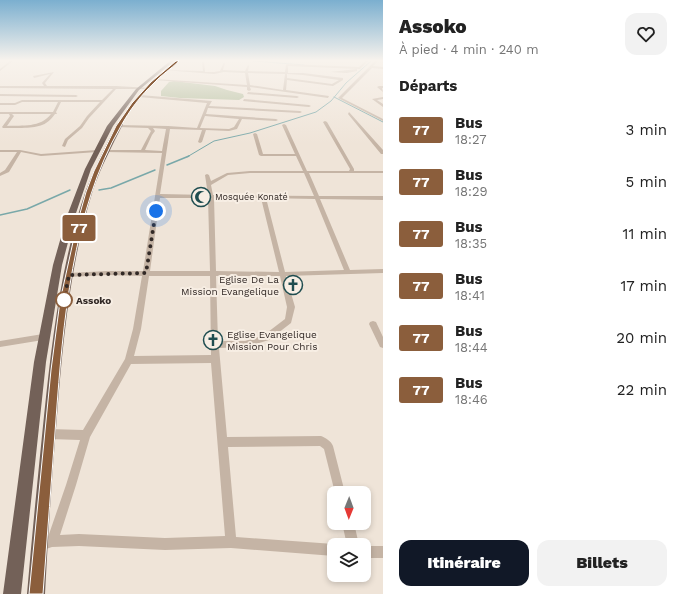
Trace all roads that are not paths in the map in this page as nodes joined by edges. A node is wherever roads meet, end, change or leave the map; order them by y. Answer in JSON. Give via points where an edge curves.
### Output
{"nodes":[{"id":1,"x":146,"y":88,"type":"edge"},
{"id":2,"x":65,"y":89,"type":"edge"},
{"id":3,"x":114,"y":89,"type":"edge"},
{"id":4,"x":145,"y":89,"type":"edge"},
{"id":5,"x":149,"y":89,"type":"edge"},
{"id":6,"x":249,"y":89,"type":"edge"},
{"id":7,"x":268,"y":89,"type":"edge"},
{"id":8,"x":349,"y":89,"type":"edge"},
{"id":9,"x":284,"y":91,"type":"joint"},
{"id":10,"x":248,"y":93,"type":"junction"},
{"id":11,"x":0,"y":95,"type":"edge"},
{"id":12,"x":60,"y":95,"type":"junction"},
{"id":13,"x":82,"y":96,"type":"dead end"},
{"id":14,"x":383,"y":98,"type":"edge"},
{"id":15,"x":244,"y":100,"type":"junction"},
{"id":16,"x":60,"y":101,"type":"junction"},
{"id":17,"x":103,"y":101,"type":"junction"},
{"id":18,"x":0,"y":104,"type":"edge"},
{"id":19,"x":309,"y":106,"type":"dead end"},
{"id":20,"x":383,"y":106,"type":"edge"},
{"id":21,"x":207,"y":107,"type":"junction"},
{"id":22,"x":240,"y":108,"type":"junction"},
{"id":23,"x":56,"y":112,"type":"junction"},
{"id":24,"x":300,"y":112,"type":"dead end"},
{"id":25,"x":0,"y":113,"type":"edge"},
{"id":26,"x":10,"y":113,"type":"junction"},
{"id":27,"x":349,"y":113,"type":"dead end"},
{"id":28,"x":203,"y":115,"type":"junction"},
{"id":29,"x":241,"y":118,"type":"junction"},
{"id":30,"x":276,"y":120,"type":"dead end"},
{"id":31,"x":383,"y":120,"type":"edge"},
{"id":32,"x":325,"y":122,"type":"dead end"},
{"id":33,"x":284,"y":125,"type":"dead end"},
{"id":34,"x":118,"y":126,"type":"junction"},
{"id":35,"x":4,"y":127,"type":"junction"},
{"id":36,"x":149,"y":127,"type":"junction"},
{"id":37,"x":168,"y":127,"type":"junction"},
{"id":38,"x":198,"y":129,"type":"junction"},
{"id":39,"x":204,"y":129,"type":"junction"},
{"id":40,"x":0,"y":131,"type":"edge"},
{"id":41,"x":255,"y":134,"type":"dead end"},
{"id":42,"x":200,"y":142,"type":"dead end"},
{"id":43,"x":64,"y":146,"type":"dead end"},
{"id":44,"x":0,"y":151,"type":"edge"},
{"id":45,"x":20,"y":151,"type":"junction"},
{"id":46,"x":101,"y":151,"type":"junction"},
{"id":47,"x":143,"y":151,"type":"junction"},
{"id":48,"x":165,"y":152,"type":"junction"},
{"id":49,"x":383,"y":153,"type":"edge"},
{"id":50,"x":298,"y":155,"type":"junction"},
{"id":51,"x":351,"y":171,"type":"junction"},
{"id":52,"x":306,"y":172,"type":"junction"},
{"id":53,"x":383,"y":172,"type":"edge"},
{"id":54,"x":0,"y":175,"type":"edge"},
{"id":55,"x":207,"y":175,"type":"dead end"},
{"id":56,"x":208,"y":185,"type":"junction"},
{"id":57,"x":158,"y":196,"type":"junction"},
{"id":58,"x":211,"y":197,"type":"junction"},
{"id":59,"x":318,"y":197,"type":"junction"},
{"id":60,"x":263,"y":198,"type":"junction"},
{"id":61,"x":383,"y":198,"type":"edge"},
{"id":62,"x":383,"y":271,"type":"edge"},
{"id":63,"x":348,"y":272,"type":"junction"},
{"id":64,"x":146,"y":273,"type":"junction"},
{"id":65,"x":212,"y":273,"type":"junction"},
{"id":66,"x":284,"y":274,"type":"junction"},
{"id":67,"x":69,"y":275,"type":"junction"},
{"id":68,"x":373,"y":324,"type":"dead end"},
{"id":69,"x":44,"y":338,"type":"junction"},
{"id":70,"x":0,"y":344,"type":"edge"},
{"id":71,"x":214,"y":345,"type":"junction"},
{"id":72,"x":383,"y":345,"type":"edge"},
{"id":73,"x":215,"y":359,"type":"junction"},
{"id":74,"x":129,"y":360,"type":"junction"},
{"id":75,"x":49,"y":434,"type":"junction"},
{"id":76,"x":86,"y":435,"type":"junction"},
{"id":77,"x":222,"y":442,"type":"junction"},
{"id":78,"x":338,"y":486,"type":"edge"},
{"id":79,"x":52,"y":541,"type":"junction"},
{"id":80,"x":231,"y":542,"type":"junction"},
{"id":81,"x":40,"y":545,"type":"junction"},
{"id":82,"x":327,"y":549,"type":"edge"},
{"id":83,"x":371,"y":552,"type":"edge"},
{"id":84,"x":383,"y":552,"type":"edge"},
{"id":85,"x":12,"y":594,"type":"edge"},
{"id":86,"x":36,"y":594,"type":"edge"}],
"edges":[{"from":1,"to":34,"type":"main road"},
{"from":2,"to":12,"type":"street"},
{"from":3,"to":17,"type":"street"},
{"from":4,"to":46,"type":"main road","via":[[134,95],[117,117]]},
{"from":5,"to":21,"type":"street","via":[[211,102]]},
{"from":6,"to":10,"type":"street"},
{"from":7,"to":9,"type":"street"},
{"from":8,"to":31,"type":"street","via":[[340,98]]},
{"from":9,"to":10,"type":"street","via":[[327,98]]},
{"from":10,"to":15,"type":"street"},
{"from":11,"to":12,"type":"street"},
{"from":12,"to":13,"type":"street"},
{"from":14,"to":20,"type":"street","via":[[374,99]]},
{"from":15,"to":19,"type":"street"},
{"from":15,"to":22,"type":"street"},
{"from":16,"to":17,"type":"street","via":[[91,98]]},
{"from":16,"to":18,"type":"street"},
{"from":16,"to":23,"type":"street"},
{"from":17,"to":43,"type":"street","via":[[66,140]]},
{"from":21,"to":22,"type":"street"},
{"from":21,"to":28,"type":"street"},
{"from":22,"to":24,"type":"street"},
{"from":23,"to":26,"type":"street"},
{"from":23,"to":35,"type":"street","via":[[39,126]]},
{"from":25,"to":26,"type":"street"},
{"from":26,"to":35,"type":"street","via":[[12,116]]},
{"from":27,"to":49,"type":"street"},
{"from":28,"to":29,"type":"street"},
{"from":28,"to":38,"type":"street"},
{"from":29,"to":30,"type":"street"},
{"from":29,"to":39,"type":"street","via":[[233,130]]},
{"from":32,"to":51,"type":"street"},
{"from":33,"to":50,"type":"street"},
{"from":34,"to":36,"type":"street"},
{"from":34,"to":46,"type":"main road"},
{"from":35,"to":40,"type":"street"},
{"from":36,"to":37,"type":"street"},
{"from":36,"to":47,"type":"street","via":[[153,131]]},
{"from":37,"to":38,"type":"street"},
{"from":37,"to":48,"type":"street"},
{"from":38,"to":39,"type":"street"},
{"from":39,"to":42,"type":"street"},
{"from":41,"to":50,"type":"street","via":[[261,155]]},
{"from":44,"to":45,"type":"street"},
{"from":45,"to":46,"type":"street","via":[[41,155]]},
{"from":45,"to":54,"type":"street","via":[[7,171]]},
{"from":46,"to":47,"type":"street"},
{"from":46,"to":67,"type":"main road","via":[[88,192]]},
{"from":46,"to":69,"type":"main road","via":[[82,185],[68,225],[55,275]]},
{"from":47,"to":48,"type":"street"},
{"from":48,"to":57,"type":"street"},
{"from":50,"to":52,"type":"street"},
{"from":51,"to":52,"type":"street"},
{"from":51,"to":53,"type":"street"},
{"from":52,"to":56,"type":"street","via":[[227,174]]},
{"from":52,"to":59,"type":"street"},
{"from":55,"to":56,"type":"street"},
{"from":56,"to":58,"type":"street"},
{"from":57,"to":58,"type":"street"},
{"from":57,"to":64,"type":"street"},
{"from":58,"to":60,"type":"street"},
{"from":58,"to":65,"type":"street"},
{"from":59,"to":60,"type":"street"},
{"from":59,"to":61,"type":"street"},
{"from":59,"to":63,"type":"street"},
{"from":60,"to":66,"type":"street"},
{"from":62,"to":63,"type":"street"},
{"from":63,"to":66,"type":"street"},
{"from":64,"to":65,"type":"street"},
{"from":64,"to":67,"type":"street"},
{"from":64,"to":74,"type":"street"},
{"from":65,"to":66,"type":"street"},
{"from":65,"to":71,"type":"street"},
{"from":66,"to":71,"type":"street","via":[[291,307],[288,321],[266,338],[245,344]]},
{"from":67,"to":75,"type":"main road"},
{"from":68,"to":72,"type":"street"},
{"from":69,"to":70,"type":"street"},
{"from":69,"to":85,"type":"main road"},
{"from":71,"to":73,"type":"street"},
{"from":73,"to":74,"type":"street"},
{"from":73,"to":77,"type":"street"},
{"from":74,"to":76,"type":"street"},
{"from":75,"to":76,"type":"street"},
{"from":75,"to":81,"type":"main road"},
{"from":76,"to":79,"type":"street"},
{"from":77,"to":78,"type":"street","via":[[321,441],[328,446]]},
{"from":77,"to":80,"type":"street"},
{"from":79,"to":80,"type":"street","via":[[165,544]]},
{"from":79,"to":81,"type":"street"},
{"from":80,"to":82,"type":"street"},
{"from":81,"to":86,"type":"main road"},
{"from":83,"to":84,"type":"street"}]}
